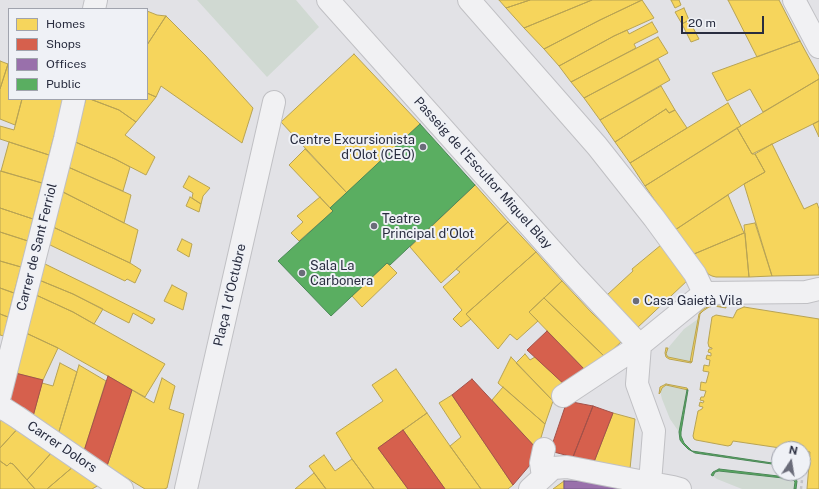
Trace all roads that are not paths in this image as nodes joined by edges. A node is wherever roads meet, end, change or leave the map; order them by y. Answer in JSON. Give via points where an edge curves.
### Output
{"nodes":[{"id":1,"x":328,"y":0,"type":"edge"},
{"id":2,"x":469,"y":0,"type":"edge"},
{"id":3,"x":794,"y":0,"type":"edge"},
{"id":4,"x":819,"y":47,"type":"edge"},
{"id":5,"x":74,"y":100,"type":"edge"},
{"id":6,"x":274,"y":102,"type":"dead end"},
{"id":7,"x":819,"y":289,"type":"edge"},
{"id":8,"x":704,"y":292,"type":"junction"},
{"id":9,"x":640,"y":345,"type":"junction"},
{"id":10,"x":0,"y":395,"type":"edge"},
{"id":11,"x":563,"y":396,"type":"dead end"},
{"id":12,"x":0,"y":408,"type":"edge"},
{"id":13,"x":544,"y":449,"type":"dead end"},
{"id":14,"x":537,"y":483,"type":"edge"},
{"id":15,"x":650,"y":483,"type":"junction"},
{"id":16,"x":122,"y":489,"type":"edge"},
{"id":17,"x":186,"y":489,"type":"edge"},
{"id":18,"x":680,"y":489,"type":"edge"}],
"edges":[{"from":1,"to":9,"type":"street","name":"Passeig de l'Escultor Miquel Blay"},
{"from":2,"to":8,"type":"street","via":[[596,146],[654,218],[695,274]]},
{"from":3,"to":4,"type":"street"},
{"from":5,"to":10,"type":"street","name":"Carrer de Sant Ferriol"},
{"from":6,"to":17,"type":"street","name":"Plaça 1 d'Octubre"},
{"from":7,"to":8,"type":"street","via":[[806,292]]},
{"from":8,"to":9,"type":"street"},
{"from":9,"to":11,"type":"street"},
{"from":9,"to":15,"type":"street","via":[[637,384],[654,431]]},
{"from":12,"to":16,"type":"street","name":"Carrer Dolors"},
{"from":13,"to":14,"type":"street"},
{"from":14,"to":15,"type":"street","via":[[554,468],[567,467]]},
{"from":15,"to":18,"type":"street"}]}
